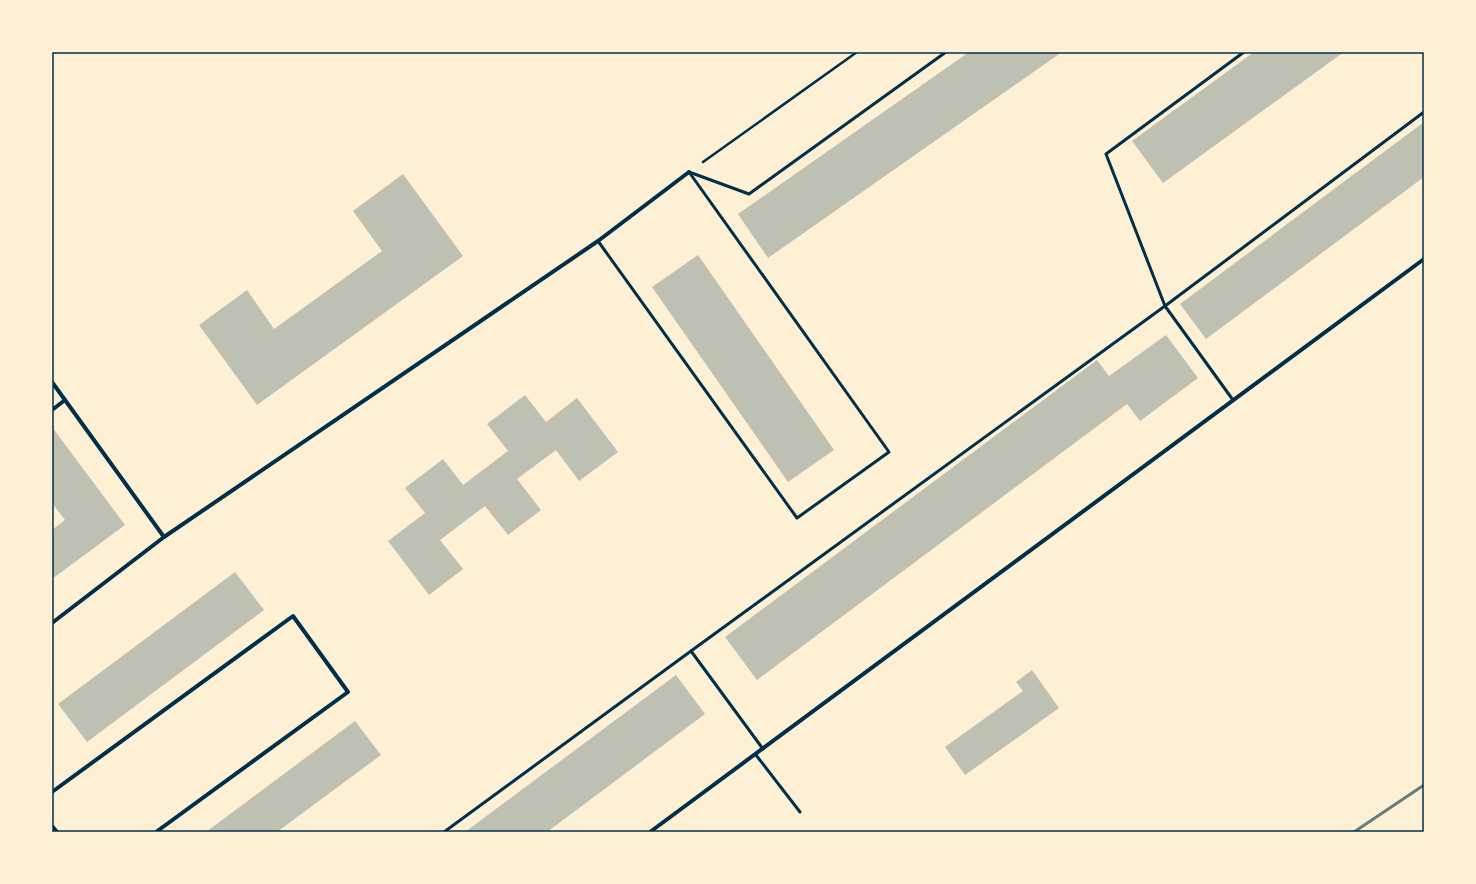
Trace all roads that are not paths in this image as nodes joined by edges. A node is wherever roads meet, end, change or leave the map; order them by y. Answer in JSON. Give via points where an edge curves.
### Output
{"nodes":[{"id":1,"x":946,"y":52,"type":"edge"},
{"id":2,"x":1244,"y":52,"type":"edge"},
{"id":3,"x":1424,"y":112,"type":"edge"},
{"id":4,"x":690,"y":172,"type":"junction"},
{"id":5,"x":598,"y":241,"type":"junction"},
{"id":6,"x":1424,"y":258,"type":"edge"},
{"id":7,"x":1165,"y":306,"type":"junction"},
{"id":8,"x":52,"y":382,"type":"edge"},
{"id":9,"x":65,"y":400,"type":"junction"},
{"id":10,"x":1233,"y":400,"type":"junction"},
{"id":11,"x":52,"y":410,"type":"edge"},
{"id":12,"x":164,"y":537,"type":"junction"},
{"id":13,"x":52,"y":623,"type":"edge"},
{"id":14,"x":691,"y":652,"type":"junction"},
{"id":15,"x":763,"y":750,"type":"junction"},
{"id":16,"x":756,"y":755,"type":"junction"},
{"id":17,"x":52,"y":792,"type":"edge"},
{"id":18,"x":800,"y":812,"type":"dead end"},
{"id":19,"x":52,"y":826,"type":"edge"},
{"id":20,"x":56,"y":832,"type":"edge"},
{"id":21,"x":156,"y":832,"type":"edge"},
{"id":22,"x":444,"y":832,"type":"edge"},
{"id":23,"x":650,"y":832,"type":"edge"}],
"edges":[{"from":1,"to":4,"type":"lane","via":[[749,194]]},
{"from":2,"to":7,"type":"lane","via":[[1106,154]]},
{"from":3,"to":7,"type":"lane"},
{"from":4,"to":5,"type":"street"},
{"from":4,"to":5,"type":"lane","via":[[890,452],[797,518]]},
{"from":5,"to":12,"type":"street"},
{"from":6,"to":10,"type":"street"},
{"from":7,"to":10,"type":"lane"},
{"from":7,"to":14,"type":"lane"},
{"from":8,"to":9,"type":"street"},
{"from":9,"to":11,"type":"street"},
{"from":9,"to":12,"type":"street"},
{"from":10,"to":15,"type":"street"},
{"from":12,"to":13,"type":"street"},
{"from":14,"to":15,"type":"lane"},
{"from":14,"to":22,"type":"lane"},
{"from":15,"to":16,"type":"street"},
{"from":16,"to":18,"type":"lane"},
{"from":16,"to":23,"type":"street"},
{"from":17,"to":21,"type":"street","via":[[293,616],[348,692]]},
{"from":19,"to":20,"type":"street"}]}
